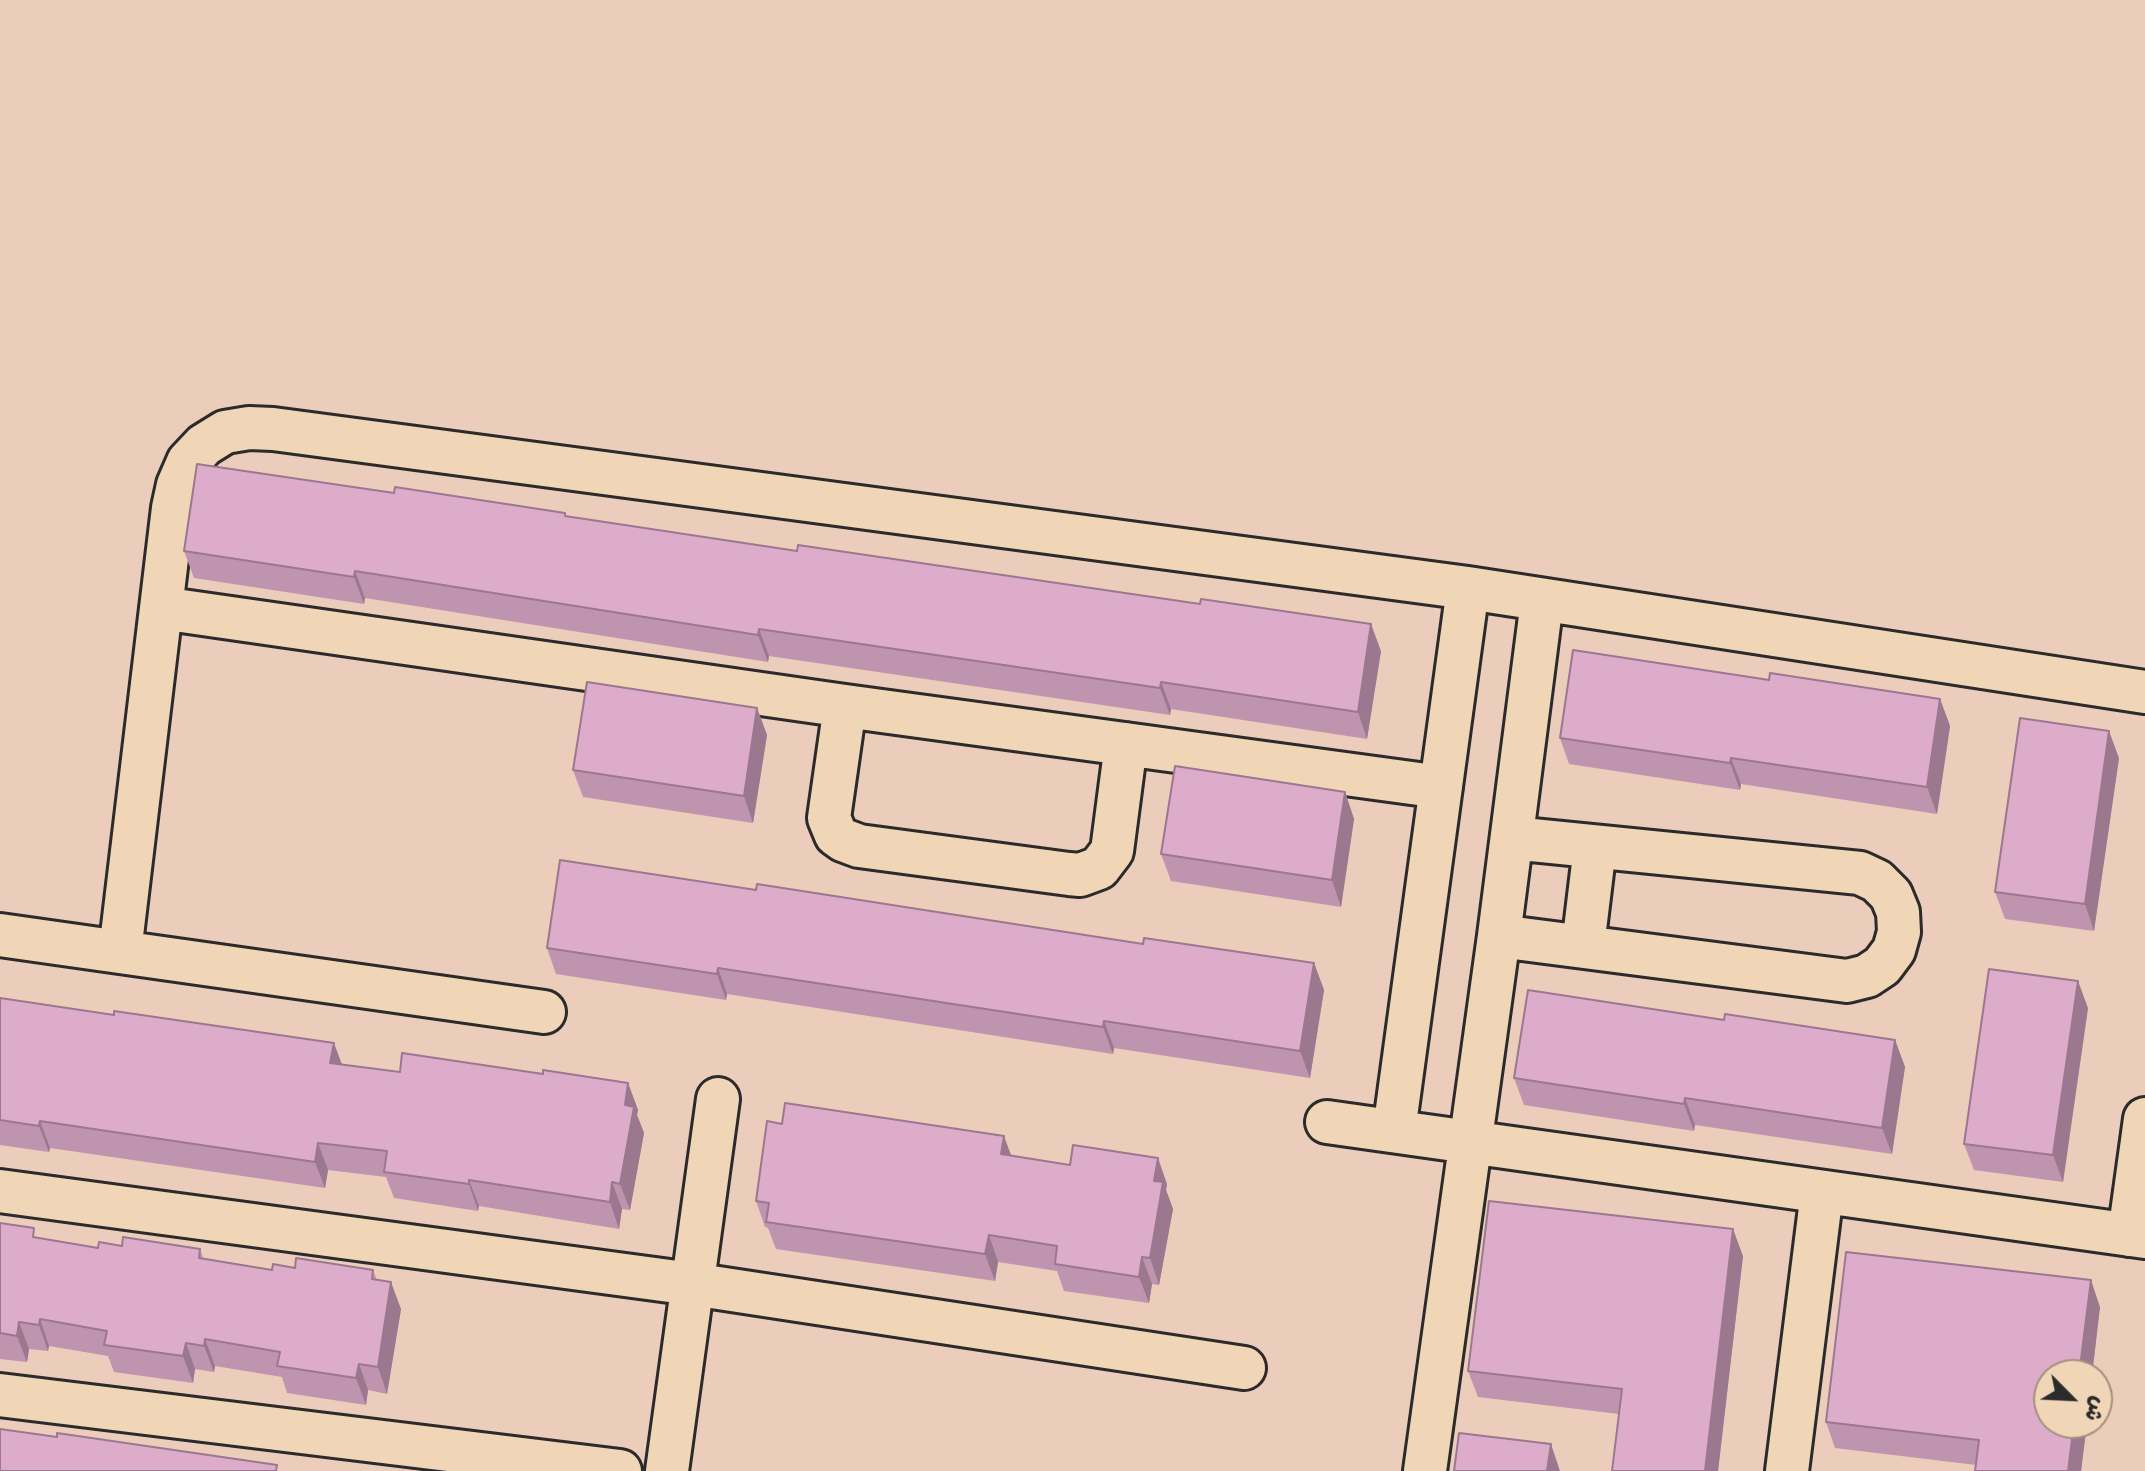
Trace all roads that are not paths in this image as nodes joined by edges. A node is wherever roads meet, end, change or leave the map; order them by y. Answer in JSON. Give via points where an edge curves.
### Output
{"nodes":[{"id":1,"x":1468,"y":588,"type":"junction"},
{"id":2,"x":1542,"y":601,"type":"junction"},
{"id":3,"x":161,"y":608,"type":"junction"},
{"id":4,"x":2145,"y":692,"type":"edge"},
{"id":5,"x":845,"y":706,"type":"junction"},
{"id":6,"x":1126,"y":744,"type":"junction"},
{"id":7,"x":1441,"y":787,"type":"junction"},
{"id":8,"x":1512,"y":838,"type":"junction"},
{"id":9,"x":1595,"y":847,"type":"junction"},
{"id":10,"x":0,"y":935,"type":"edge"},
{"id":11,"x":1499,"y":936,"type":"junction"},
{"id":12,"x":1583,"y":946,"type":"junction"},
{"id":13,"x":120,"y":952,"type":"junction"},
{"id":14,"x":544,"y":1012,"type":"dead end"},
{"id":15,"x":718,"y":1099,"type":"dead end"},
{"id":16,"x":2145,"y":1119,"type":"edge"},
{"id":17,"x":1327,"y":1122,"type":"dead end"},
{"id":18,"x":1394,"y":1131,"type":"junction"},
{"id":19,"x":1469,"y":1142,"type":"junction"},
{"id":20,"x":0,"y":1191,"type":"edge"},
{"id":21,"x":1822,"y":1192,"type":"junction"},
{"id":22,"x":2137,"y":1236,"type":"edge"},
{"id":23,"x":692,"y":1284,"type":"junction"},
{"id":24,"x":1244,"y":1368,"type":"dead end"},
{"id":25,"x":0,"y":1395,"type":"edge"},
{"id":26,"x":346,"y":1454,"type":"edge"},
{"id":27,"x":620,"y":1471,"type":"edge"},
{"id":28,"x":667,"y":1471,"type":"edge"},
{"id":29,"x":1425,"y":1471,"type":"edge"},
{"id":30,"x":1787,"y":1471,"type":"edge"}],
"edges":[{"from":1,"to":2,"type":"street"},
{"from":1,"to":3,"type":"street","via":[[249,428],[225,432],[188,462],[173,508]]},
{"from":1,"to":7,"type":"street"},
{"from":2,"to":4,"type":"street"},
{"from":2,"to":8,"type":"street"},
{"from":3,"to":5,"type":"street"},
{"from":3,"to":13,"type":"street"},
{"from":5,"to":6,"type":"street"},
{"from":5,"to":6,"type":"street","via":[[829,818],[836,835],[859,846],[1080,875],[1099,868],[1112,851]]},
{"from":6,"to":7,"type":"street"},
{"from":7,"to":18,"type":"street"},
{"from":8,"to":9,"type":"street"},
{"from":8,"to":11,"type":"street"},
{"from":9,"to":12,"type":"street"},
{"from":9,"to":12,"type":"street","via":[[1860,873],[1891,895],[1899,932],[1882,966],[1847,981]]},
{"from":10,"to":13,"type":"street"},
{"from":11,"to":12,"type":"street"},
{"from":11,"to":19,"type":"street"},
{"from":13,"to":14,"type":"street"},
{"from":15,"to":23,"type":"street"},
{"from":16,"to":22,"type":"street"},
{"from":17,"to":18,"type":"street"},
{"from":18,"to":19,"type":"street"},
{"from":19,"to":21,"type":"street"},
{"from":19,"to":29,"type":"street"},
{"from":20,"to":23,"type":"street"},
{"from":21,"to":22,"type":"street"},
{"from":21,"to":30,"type":"street"},
{"from":23,"to":24,"type":"street"},
{"from":23,"to":28,"type":"street"},
{"from":25,"to":26,"type":"street"},
{"from":26,"to":27,"type":"street"}]}
